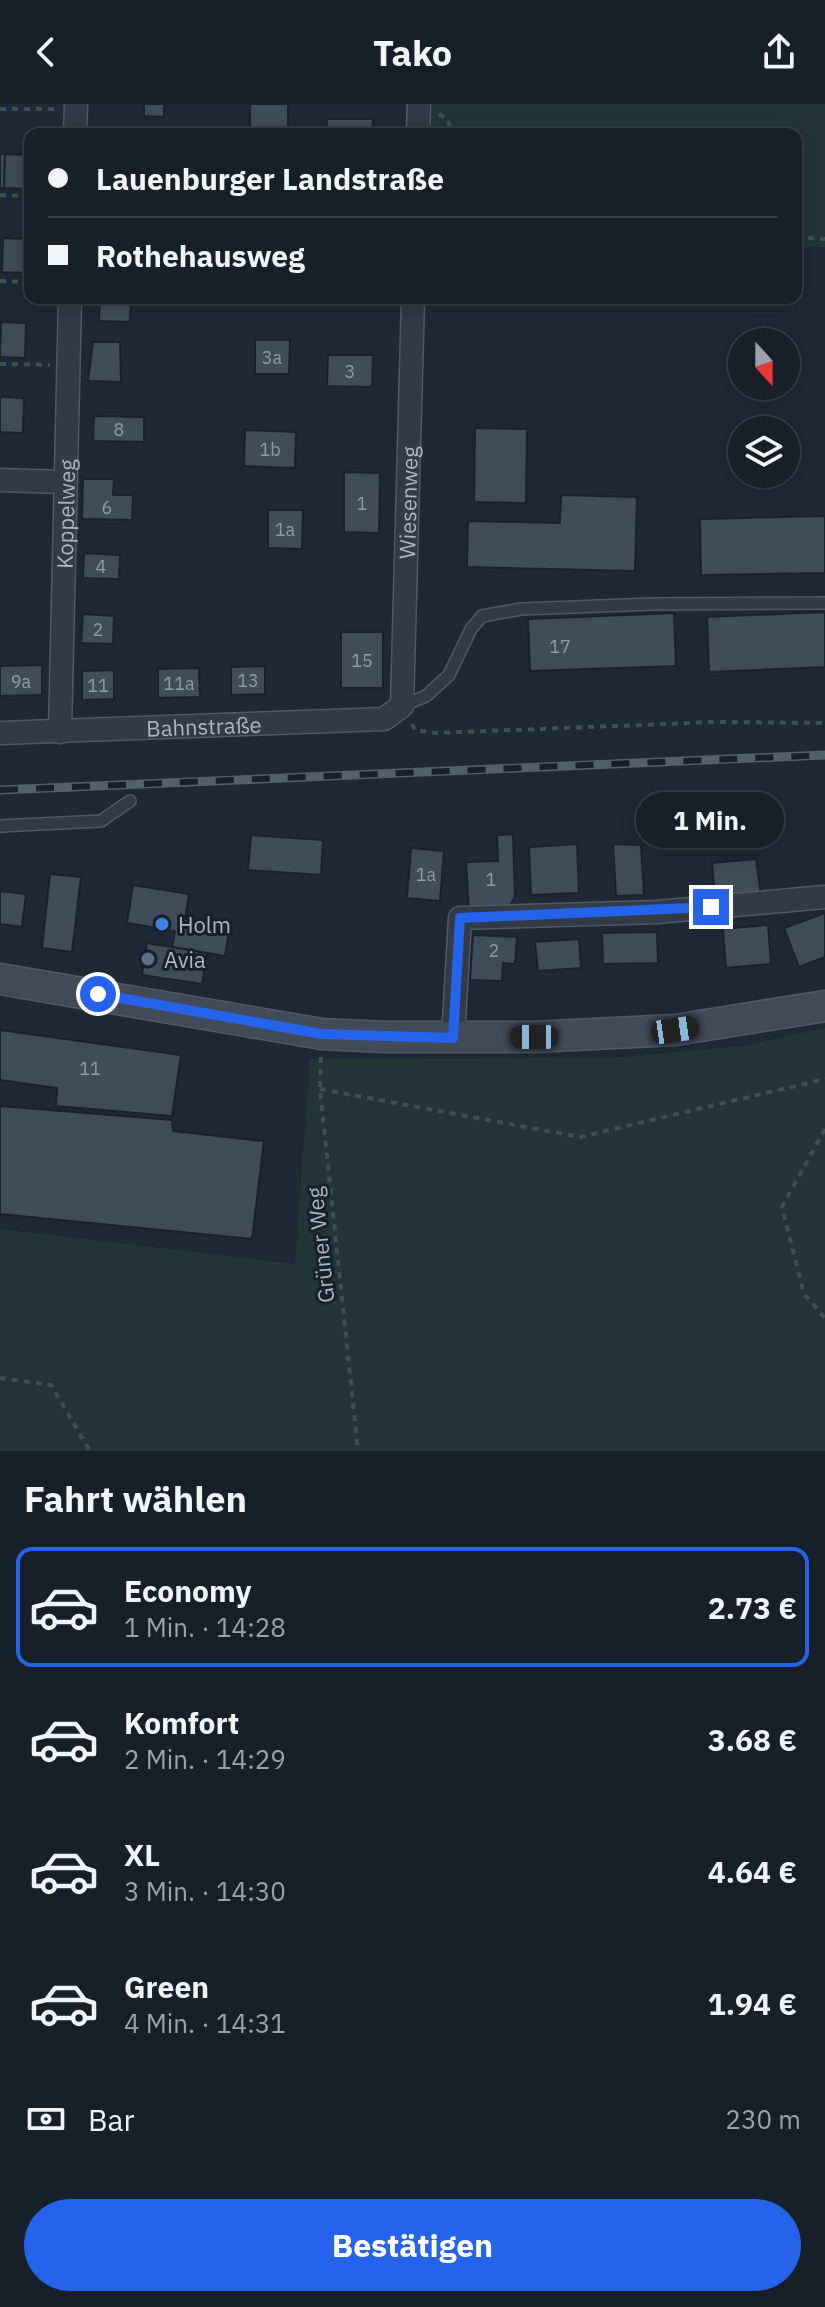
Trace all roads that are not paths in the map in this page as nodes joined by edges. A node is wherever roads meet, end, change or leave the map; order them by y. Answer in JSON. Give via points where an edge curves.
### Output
{"nodes":[{"id":1,"x":419,"y":104,"type":"edge"},
{"id":2,"x":76,"y":107,"type":"edge"},
{"id":3,"x":75,"y":128,"type":"edge"},
{"id":4,"x":418,"y":128,"type":"edge"},
{"id":5,"x":70,"y":304,"type":"edge"},
{"id":6,"x":413,"y":304,"type":"edge"},
{"id":7,"x":0,"y":480,"type":"edge"},
{"id":8,"x":64,"y":482,"type":"junction"},
{"id":9,"x":825,"y":603,"type":"edge"},
{"id":10,"x":402,"y":706,"type":"junction"},
{"id":11,"x":60,"y":732,"type":"junction"},
{"id":12,"x":0,"y":733,"type":"edge"},
{"id":13,"x":130,"y":801,"type":"dead end"},
{"id":14,"x":0,"y":826,"type":"edge"},
{"id":15,"x":825,"y":897,"type":"edge"},
{"id":16,"x":0,"y":979,"type":"edge"},
{"id":17,"x":825,"y":1006,"type":"edge"},
{"id":18,"x":453,"y":1038,"type":"junction"}],
"edges":[{"from":1,"to":4,"type":"street"},
{"from":2,"to":3,"type":"street"},
{"from":5,"to":8,"type":"street","name":"Koppelweg"},
{"from":6,"to":10,"type":"street","name":"Wiesenweg"},
{"from":7,"to":8,"type":"street"},
{"from":8,"to":11,"type":"street","name":"Koppelweg"},
{"from":9,"to":10,"type":"lane","via":[[608,605],[482,616],[449,675],[426,696]]},
{"from":10,"to":11,"type":"street","name":"Bahnstraße","via":[[384,719]]},
{"from":11,"to":12,"type":"street","name":"Bahnstraße"},
{"from":13,"to":14,"type":"lane","via":[[101,821]]},
{"from":15,"to":18,"type":"street","via":[[657,912],[460,918]]},
{"from":16,"to":18,"type":"main road","via":[[322,1034]]},
{"from":17,"to":18,"type":"main road","via":[[675,1030]]}]}
